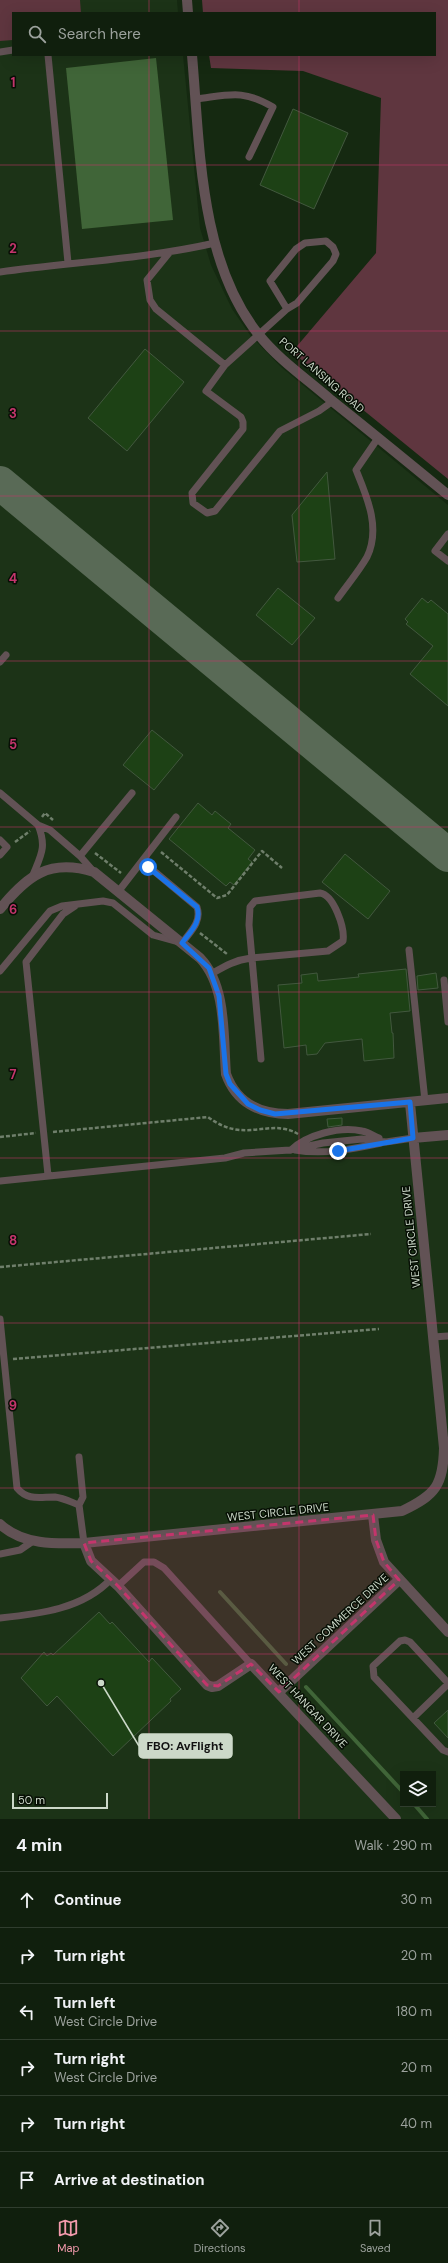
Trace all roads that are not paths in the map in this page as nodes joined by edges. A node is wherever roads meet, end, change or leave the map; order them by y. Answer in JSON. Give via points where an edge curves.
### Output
{"nodes":[{"id":1,"x":186,"y":0,"type":"edge"},
{"id":2,"x":188,"y":12,"type":"edge"},
{"id":3,"x":12,"y":50,"type":"edge"},
{"id":4,"x":0,"y":52,"type":"edge"},
{"id":5,"x":48,"y":56,"type":"edge"},
{"id":6,"x":192,"y":56,"type":"edge"},
{"id":7,"x":196,"y":99,"type":"junction"},
{"id":8,"x":249,"y":157,"type":"dead end"},
{"id":9,"x":215,"y":243,"type":"junction"},
{"id":10,"x":169,"y":253,"type":"junction"},
{"id":11,"x":68,"y":263,"type":"junction"},
{"id":12,"x":0,"y":272,"type":"edge"},
{"id":13,"x":287,"y":308,"type":"junction"},
{"id":14,"x":259,"y":335,"type":"junction"},
{"id":15,"x":226,"y":366,"type":"junction"},
{"id":16,"x":333,"y":401,"type":"junction"},
{"id":17,"x":378,"y":438,"type":"junction"},
{"id":18,"x":448,"y":495,"type":"edge"},
{"id":19,"x":448,"y":534,"type":"edge"},
{"id":20,"x":448,"y":561,"type":"edge"},
{"id":21,"x":338,"y":598,"type":"dead end"},
{"id":22,"x":6,"y":655,"type":"dead end"},
{"id":23,"x":0,"y":662,"type":"edge"},
{"id":24,"x":0,"y":793,"type":"edge"},
{"id":25,"x":132,"y":793,"type":"dead end"},
{"id":26,"x":176,"y":817,"type":"dead end"},
{"id":27,"x":38,"y":825,"type":"junction"},
{"id":28,"x":0,"y":840,"type":"edge"},
{"id":29,"x":0,"y":855,"type":"edge"},
{"id":30,"x":80,"y":856,"type":"junction"},
{"id":31,"x":142,"y":862,"type":"junction"},
{"id":32,"x":94,"y":872,"type":"junction"},
{"id":33,"x":33,"y":875,"type":"junction"},
{"id":34,"x":118,"y":892,"type":"junction"},
{"id":35,"x":80,"y":904,"type":"junction"},
{"id":36,"x":0,"y":909,"type":"edge"},
{"id":37,"x":182,"y":943,"type":"junction"},
{"id":38,"x":409,"y":950,"type":"dead end"},
{"id":39,"x":251,"y":958,"type":"junction"},
{"id":40,"x":0,"y":971,"type":"edge"},
{"id":41,"x":211,"y":974,"type":"junction"},
{"id":42,"x":444,"y":980,"type":"dead end"},
{"id":43,"x":448,"y":1022,"type":"edge"},
{"id":44,"x":261,"y":1059,"type":"dead end"},
{"id":45,"x":448,"y":1098,"type":"edge"},
{"id":46,"x":425,"y":1101,"type":"junction"},
{"id":47,"x":410,"y":1102,"type":"junction"},
{"id":48,"x":448,"y":1135,"type":"edge"},
{"id":49,"x":413,"y":1138,"type":"junction"},
{"id":50,"x":48,"y":1175,"type":"junction"},
{"id":51,"x":0,"y":1180,"type":"edge"},
{"id":52,"x":0,"y":1319,"type":"edge"},
{"id":53,"x":448,"y":1336,"type":"edge"},
{"id":54,"x":433,"y":1338,"type":"junction"},
{"id":55,"x":79,"y":1457,"type":"dead end"},
{"id":56,"x":79,"y":1505,"type":"junction"},
{"id":57,"x":372,"y":1515,"type":"junction"},
{"id":58,"x":0,"y":1524,"type":"edge"},
{"id":59,"x":33,"y":1541,"type":"junction"},
{"id":60,"x":84,"y":1543,"type":"junction"},
{"id":61,"x":0,"y":1554,"type":"edge"},
{"id":62,"x":399,"y":1580,"type":"junction"},
{"id":63,"x":115,"y":1583,"type":"junction"},
{"id":64,"x":0,"y":1618,"type":"edge"},
{"id":65,"x":448,"y":1632,"type":"edge"},
{"id":66,"x":251,"y":1664,"type":"junction"},
{"id":67,"x":448,"y":1683,"type":"edge"},
{"id":68,"x":279,"y":1692,"type":"junction"},
{"id":69,"x":413,"y":1718,"type":"junction"},
{"id":70,"x":448,"y":1752,"type":"edge"},
{"id":71,"x":396,"y":1819,"type":"edge"}],
"edges":[{"from":1,"to":2,"type":"street"},
{"from":3,"to":4,"type":"lane"},
{"from":5,"to":11,"type":"lane"},
{"from":6,"to":7,"type":"street","name":"PORT LANSING ROAD"},
{"from":7,"to":8,"type":"lane","via":[[240,93],[257,98],[274,108]]},
{"from":7,"to":9,"type":"street","name":"PORT LANSING ROAD","via":[[205,194]]},
{"from":9,"to":10,"type":"lane"},
{"from":9,"to":14,"type":"street","name":"PORT LANSING ROAD","via":[[226,278],[242,310]]},
{"from":10,"to":11,"type":"lane"},
{"from":10,"to":15,"type":"lane","via":[[147,280],[150,300],[156,309]]},
{"from":11,"to":12,"type":"lane"},
{"from":13,"to":13,"type":"lane","via":[[297,303],[333,261],[336,254],[326,241],[306,243],[296,249],[270,281]]},
{"from":13,"to":14,"type":"lane"},
{"from":14,"to":15,"type":"lane"},
{"from":14,"to":16,"type":"street","name":"PORT LANSING ROAD","via":[[285,362]]},
{"from":15,"to":16,"type":"lane","via":[[206,391],[240,417],[243,429],[192,493],[193,503],[207,513],[215,511],[280,431],[319,412]]},
{"from":16,"to":17,"type":"street","name":"PORT LANSING ROAD"},
{"from":17,"to":18,"type":"street","name":"PORT LANSING ROAD"},
{"from":17,"to":21,"type":"lane","via":[[356,470],[372,510],[372,532],[367,556]]},
{"from":19,"to":20,"type":"lane","via":[[435,551]]},
{"from":22,"to":23,"type":"lane"},
{"from":24,"to":27,"type":"lane"},
{"from":25,"to":30,"type":"lane"},
{"from":26,"to":31,"type":"lane"},
{"from":27,"to":30,"type":"lane","via":[[50,830]]},
{"from":27,"to":33,"type":"lane","via":[[44,840]]},
{"from":28,"to":29,"type":"lane","via":[[7,847]]},
{"from":30,"to":32,"type":"lane"},
{"from":31,"to":34,"type":"lane"},
{"from":31,"to":37,"type":"lane","via":[[197,907],[200,915],[198,922]]},
{"from":32,"to":33,"type":"street","via":[[66,867],[47,869]]},
{"from":32,"to":34,"type":"street"},
{"from":33,"to":36,"type":"street","via":[[18,887]]},
{"from":34,"to":37,"type":"street"},
{"from":35,"to":37,"type":"lane","via":[[103,901],[113,903],[153,935]]},
{"from":35,"to":40,"type":"lane","via":[[62,906],[50,911]]},
{"from":35,"to":50,"type":"lane","via":[[63,914],[26,962]]},
{"from":37,"to":41,"type":"street","via":[[200,958]]},
{"from":38,"to":46,"type":"lane"},
{"from":39,"to":39,"type":"lane","via":[[328,951],[338,945],[343,941],[344,933],[331,898],[320,893],[255,900],[250,907],[249,915]]},
{"from":39,"to":41,"type":"lane","via":[[231,962]]},
{"from":39,"to":44,"type":"lane"},
{"from":41,"to":47,"type":"street","via":[[219,996],[226,1074],[230,1084],[248,1104],[260,1110],[288,1114]]},
{"from":42,"to":43,"type":"lane"},
{"from":45,"to":46,"type":"street"},
{"from":46,"to":47,"type":"street"},
{"from":47,"to":49,"type":"street","name":"WEST CIRCLE DRIVE"},
{"from":48,"to":49,"type":"street"},
{"from":49,"to":50,"type":"lane","via":[[386,1142],[362,1139],[322,1143],[290,1150],[244,1153],[225,1158]]},
{"from":49,"to":54,"type":"street","name":"WEST CIRCLE DRIVE"},
{"from":50,"to":51,"type":"lane"},
{"from":52,"to":56,"type":"lane","via":[[16,1488],[22,1494],[37,1499],[63,1498]]},
{"from":53,"to":54,"type":"lane"},
{"from":54,"to":57,"type":"street","name":"WEST CIRCLE DRIVE","via":[[444,1448],[443,1472],[435,1488],[420,1502],[402,1511]]},
{"from":55,"to":56,"type":"lane","via":[[83,1498]]},
{"from":56,"to":60,"type":"lane"},
{"from":57,"to":60,"type":"street","name":"WEST CIRCLE DRIVE"},
{"from":57,"to":62,"type":"street","via":[[376,1540],[384,1562]]},
{"from":58,"to":59,"type":"street","name":"WEST CIRCLE DRIVE","via":[[18,1538]]},
{"from":59,"to":60,"type":"street","name":"WEST CIRCLE DRIVE"},
{"from":59,"to":61,"type":"lane","via":[[20,1550]]},
{"from":60,"to":63,"type":"street","name":"WEST HANGAR DRIVE","via":[[91,1562]]},
{"from":62,"to":65,"type":"street"},
{"from":62,"to":68,"type":"street","name":"WEST COMMERCE DRIVE"},
{"from":63,"to":64,"type":"lane","via":[[60,1609]]},
{"from":63,"to":66,"type":"lane","via":[[144,1562],[154,1562],[164,1568]]},
{"from":63,"to":66,"type":"street","name":"WEST HANGAR DRIVE","via":[[207,1685],[218,1686]]},
{"from":66,"to":68,"type":"street","name":"WEST HANGAR DRIVE"},
{"from":67,"to":69,"type":"lane"},
{"from":67,"to":69,"type":"lane","via":[[410,1642],[405,1640],[400,1641],[373,1666],[374,1677]]},
{"from":68,"to":71,"type":"street","name":"WEST HANGAR DRIVE"},
{"from":69,"to":70,"type":"lane","via":[[443,1750]]}]}
